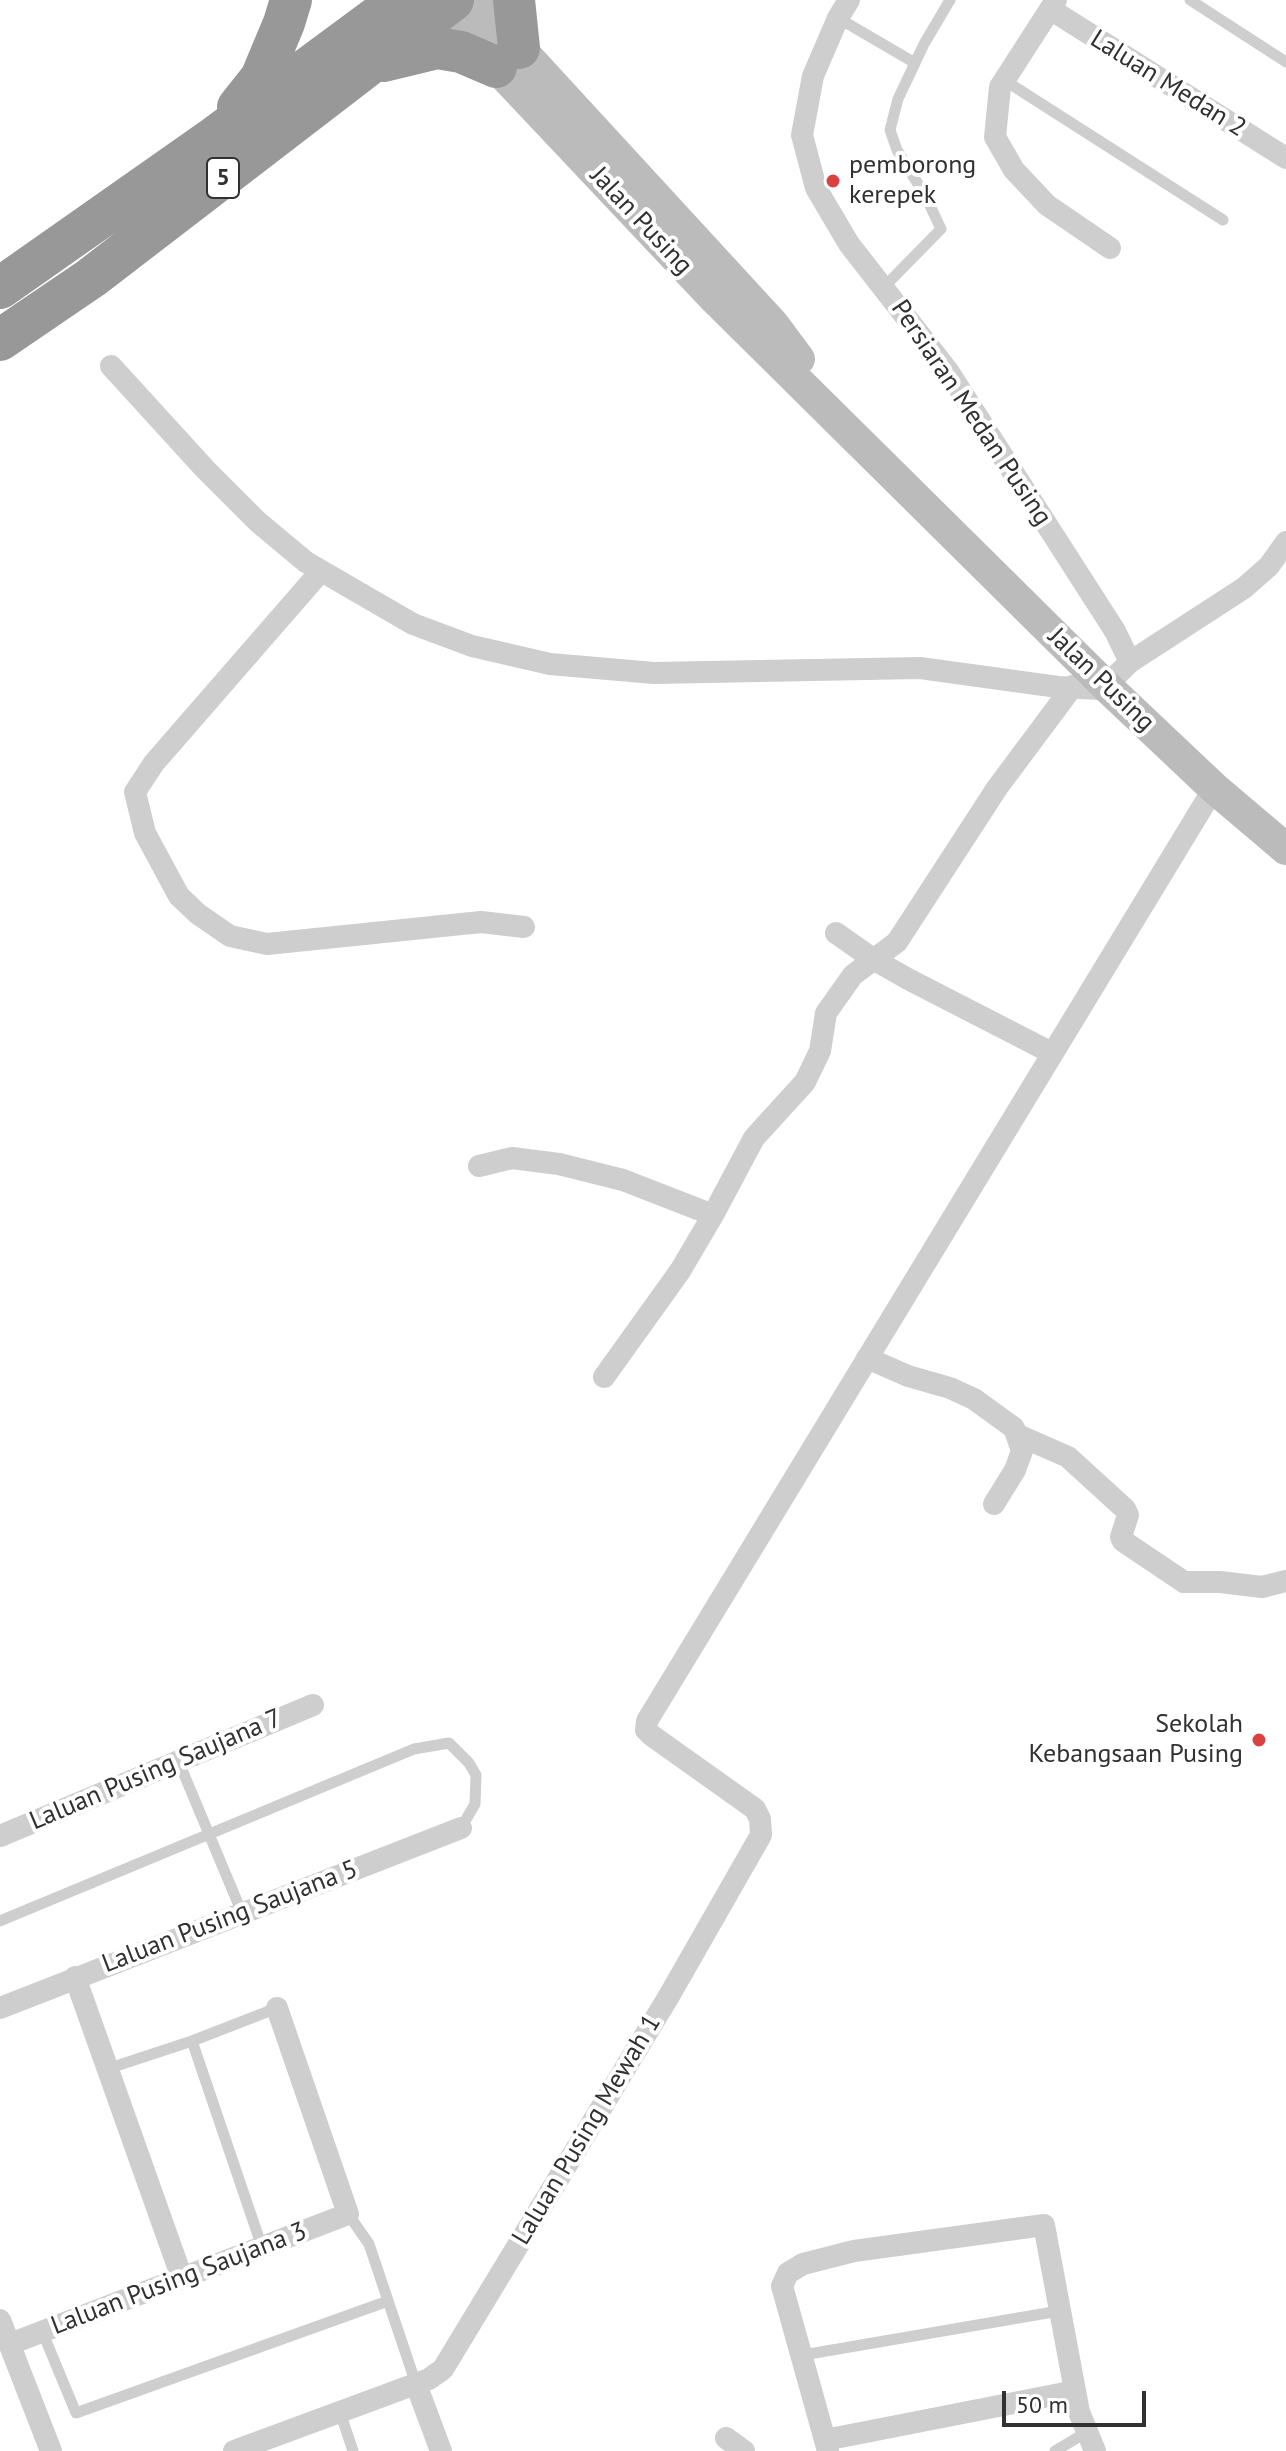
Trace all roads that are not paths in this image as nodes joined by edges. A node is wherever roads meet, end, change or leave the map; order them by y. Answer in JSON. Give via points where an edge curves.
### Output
{"nodes":[{"id":1,"x":291,"y":0,"type":"edge"},
{"id":2,"x":400,"y":0,"type":"edge"},
{"id":3,"x":514,"y":0,"type":"edge"},
{"id":4,"x":950,"y":0,"type":"edge"},
{"id":5,"x":1190,"y":0,"type":"edge"},
{"id":6,"x":450,"y":2,"type":"edge"},
{"id":7,"x":1053,"y":5,"type":"edge"},
{"id":8,"x":843,"y":9,"type":"edge"},
{"id":9,"x":508,"y":57,"type":"junction"},
{"id":10,"x":1286,"y":62,"type":"edge"},
{"id":11,"x":915,"y":63,"type":"junction"},
{"id":12,"x":371,"y":64,"type":"junction"},
{"id":13,"x":1004,"y":80,"type":"junction"},
{"id":14,"x":215,"y":137,"type":"junction"},
{"id":15,"x":1286,"y":158,"type":"edge"},
{"id":16,"x":1223,"y":220,"type":"dead end"},
{"id":17,"x":1110,"y":248,"type":"dead end"},
{"id":18,"x":884,"y":287,"type":"junction"},
{"id":19,"x":0,"y":288,"type":"edge"},
{"id":20,"x":0,"y":340,"type":"edge"},
{"id":21,"x":111,"y":366,"type":"dead end"},
{"id":22,"x":1286,"y":542,"type":"edge"},
{"id":23,"x":321,"y":571,"type":"junction"},
{"id":24,"x":1130,"y":662,"type":"junction"},
{"id":25,"x":1073,"y":686,"type":"junction"},
{"id":26,"x":1106,"y":686,"type":"junction"},
{"id":27,"x":1214,"y":788,"type":"junction"},
{"id":28,"x":1286,"y":849,"type":"edge"},
{"id":29,"x":524,"y":927,"type":"dead end"},
{"id":30,"x":836,"y":933,"type":"dead end"},
{"id":31,"x":873,"y":959,"type":"junction"},
{"id":32,"x":1052,"y":1053,"type":"junction"},
{"id":33,"x":479,"y":1166,"type":"dead end"},
{"id":34,"x":713,"y":1215,"type":"junction"},
{"id":35,"x":867,"y":1358,"type":"junction"},
{"id":36,"x":604,"y":1377,"type":"dead end"},
{"id":37,"x":1018,"y":1435,"type":"junction"},
{"id":38,"x":994,"y":1504,"type":"dead end"},
{"id":39,"x":1286,"y":1581,"type":"edge"},
{"id":40,"x":313,"y":1705,"type":"dead end"},
{"id":41,"x":178,"y":1760,"type":"junction"},
{"id":42,"x":461,"y":1828,"type":"joint"},
{"id":43,"x":207,"y":1835,"type":"junction"},
{"id":44,"x":0,"y":1836,"type":"edge"},
{"id":45,"x":242,"y":1913,"type":"junction"},
{"id":46,"x":0,"y":1921,"type":"edge"},
{"id":47,"x":75,"y":1977,"type":"junction"},
{"id":48,"x":0,"y":2008,"type":"edge"},
{"id":49,"x":277,"y":2008,"type":"joint"},
{"id":50,"x":192,"y":2041,"type":"junction"},
{"id":51,"x":107,"y":2069,"type":"junction"},
{"id":52,"x":348,"y":2214,"type":"junction"},
{"id":53,"x":262,"y":2247,"type":"junction"},
{"id":54,"x":182,"y":2278,"type":"junction"},
{"id":55,"x":388,"y":2301,"type":"junction"},
{"id":56,"x":1059,"y":2311,"type":"junction"},
{"id":57,"x":0,"y":2320,"type":"edge"},
{"id":58,"x":42,"y":2331,"type":"junction"},
{"id":59,"x":10,"y":2344,"type":"junction"},
{"id":60,"x":803,"y":2355,"type":"junction"},
{"id":61,"x":416,"y":2384,"type":"junction"},
{"id":62,"x":1075,"y":2391,"type":"junction"},
{"id":63,"x":340,"y":2412,"type":"junction"},
{"id":64,"x":1091,"y":2442,"type":"edge"},
{"id":65,"x":264,"y":2446,"type":"edge"},
{"id":66,"x":827,"y":2446,"type":"edge"},
{"id":67,"x":51,"y":2451,"type":"edge"},
{"id":68,"x":234,"y":2451,"type":"edge"},
{"id":69,"x":353,"y":2451,"type":"edge"},
{"id":70,"x":441,"y":2451,"type":"edge"},
{"id":71,"x":1055,"y":2451,"type":"edge"}],
"edges":[{"from":1,"to":14,"type":"highway","via":[[261,78]]},
{"from":2,"to":14,"type":"highway","number":"5"},
{"from":3,"to":9,"type":"highway"},
{"from":4,"to":11,"type":"lane"},
{"from":5,"to":10,"type":"lane"},
{"from":6,"to":9,"type":"main road","name":"Jalan Pusing"},
{"from":6,"to":12,"type":"highway","number":"5"},
{"from":7,"to":13,"type":"street"},
{"from":7,"to":15,"type":"street","name":"Laluan Medan 2"},
{"from":8,"to":11,"type":"lane"},
{"from":8,"to":18,"type":"street","name":"Persiaran Medan Pusing","via":[[813,76],[802,135],[816,188],[849,244]]},
{"from":9,"to":12,"type":"highway","via":[[437,48]]},
{"from":9,"to":26,"type":"main road","name":"Jalan Pusing","via":[[715,299]]},
{"from":11,"to":18,"type":"lane","via":[[890,130],[941,229]]},
{"from":12,"to":20,"type":"highway","number":"5","via":[[91,278]]},
{"from":13,"to":16,"type":"lane"},
{"from":13,"to":17,"type":"street","via":[[995,137],[1014,170],[1047,205]]},
{"from":14,"to":19,"type":"highway","number":"5"},
{"from":18,"to":24,"type":"street","name":"Persiaran Medan Pusing","via":[[948,371]]},
{"from":21,"to":23,"type":"street","via":[[258,522]]},
{"from":22,"to":24,"type":"street","via":[[1244,588]]},
{"from":23,"to":25,"type":"street","via":[[413,624],[472,646],[550,664],[654,673],[920,668]]},
{"from":23,"to":29,"type":"street","via":[[154,763],[135,792],[145,833],[179,896],[230,936],[267,944],[481,922]]},
{"from":24,"to":26,"type":"street"},
{"from":25,"to":26,"type":"street"},
{"from":25,"to":31,"type":"street","via":[[997,788],[897,942]]},
{"from":26,"to":27,"type":"main road","name":"Jalan Pusing"},
{"from":27,"to":28,"type":"main road","name":"Jalan Pusing"},
{"from":27,"to":32,"type":"street"},
{"from":30,"to":31,"type":"street"},
{"from":31,"to":32,"type":"street"},
{"from":31,"to":34,"type":"street","via":[[853,975],[826,1013],[820,1051],[805,1082],[754,1138]]},
{"from":32,"to":35,"type":"street"},
{"from":33,"to":34,"type":"street","via":[[512,1158],[559,1164],[623,1180]]},
{"from":34,"to":36,"type":"street"},
{"from":35,"to":37,"type":"street","via":[[974,1399]]},
{"from":35,"to":61,"type":"street","name":"Laluan Pusing Mewah 1","via":[[647,1721],[646,1730],[755,1809],[761,1835],[443,2369]]},
{"from":37,"to":38,"type":"street","via":[[1020,1458]]},
{"from":37,"to":39,"type":"street","via":[[1068,1457],[1125,1509],[1123,1541],[1184,1582],[1262,1587]]},
{"from":40,"to":41,"type":"street","name":"Laluan Pusing Saujana 7"},
{"from":41,"to":43,"type":"lane"},
{"from":41,"to":44,"type":"street","name":"Laluan Pusing Saujana 7"},
{"from":42,"to":43,"type":"lane","via":[[475,1804],[476,1775],[449,1743],[414,1749]]},
{"from":42,"to":45,"type":"street","name":"Laluan Pusing Saujana 5"},
{"from":43,"to":45,"type":"lane"},
{"from":43,"to":46,"type":"lane"},
{"from":45,"to":47,"type":"street","name":"Laluan Pusing Saujana 5"},
{"from":47,"to":48,"type":"street","name":"Laluan Pusing Saujana 5"},
{"from":47,"to":51,"type":"street"},
{"from":49,"to":50,"type":"lane"},
{"from":49,"to":52,"type":"street"},
{"from":50,"to":51,"type":"lane"},
{"from":50,"to":53,"type":"lane"},
{"from":51,"to":54,"type":"street"},
{"from":52,"to":53,"type":"street","name":"Laluan Pusing Saujana 3"},
{"from":52,"to":55,"type":"lane","via":[[369,2244]]},
{"from":53,"to":54,"type":"street","name":"Laluan Pusing Saujana 3"},
{"from":54,"to":58,"type":"street","name":"Laluan Pusing Saujana 3"},
{"from":55,"to":58,"type":"lane","via":[[76,2413]]},
{"from":55,"to":61,"type":"lane"},
{"from":56,"to":60,"type":"lane"},
{"from":56,"to":60,"type":"street","via":[[1044,2225],[854,2251],[788,2273],[782,2286]]},
{"from":56,"to":62,"type":"street"},
{"from":57,"to":59,"type":"street"},
{"from":58,"to":59,"type":"street","name":"Laluan Pusing Saujana 3"},
{"from":59,"to":67,"type":"street"},
{"from":60,"to":66,"type":"street"},
{"from":61,"to":63,"type":"street","name":"Laluan Pusing Mewah 1"},
{"from":61,"to":70,"type":"street"},
{"from":62,"to":64,"type":"street"},
{"from":62,"to":66,"type":"street"},
{"from":63,"to":65,"type":"street","name":"Laluan Pusing Mewah 1"},
{"from":63,"to":69,"type":"lane"},
{"from":64,"to":71,"type":"lane"},
{"from":65,"to":68,"type":"street","name":"Laluan Pusing Mewah 1"}]}
